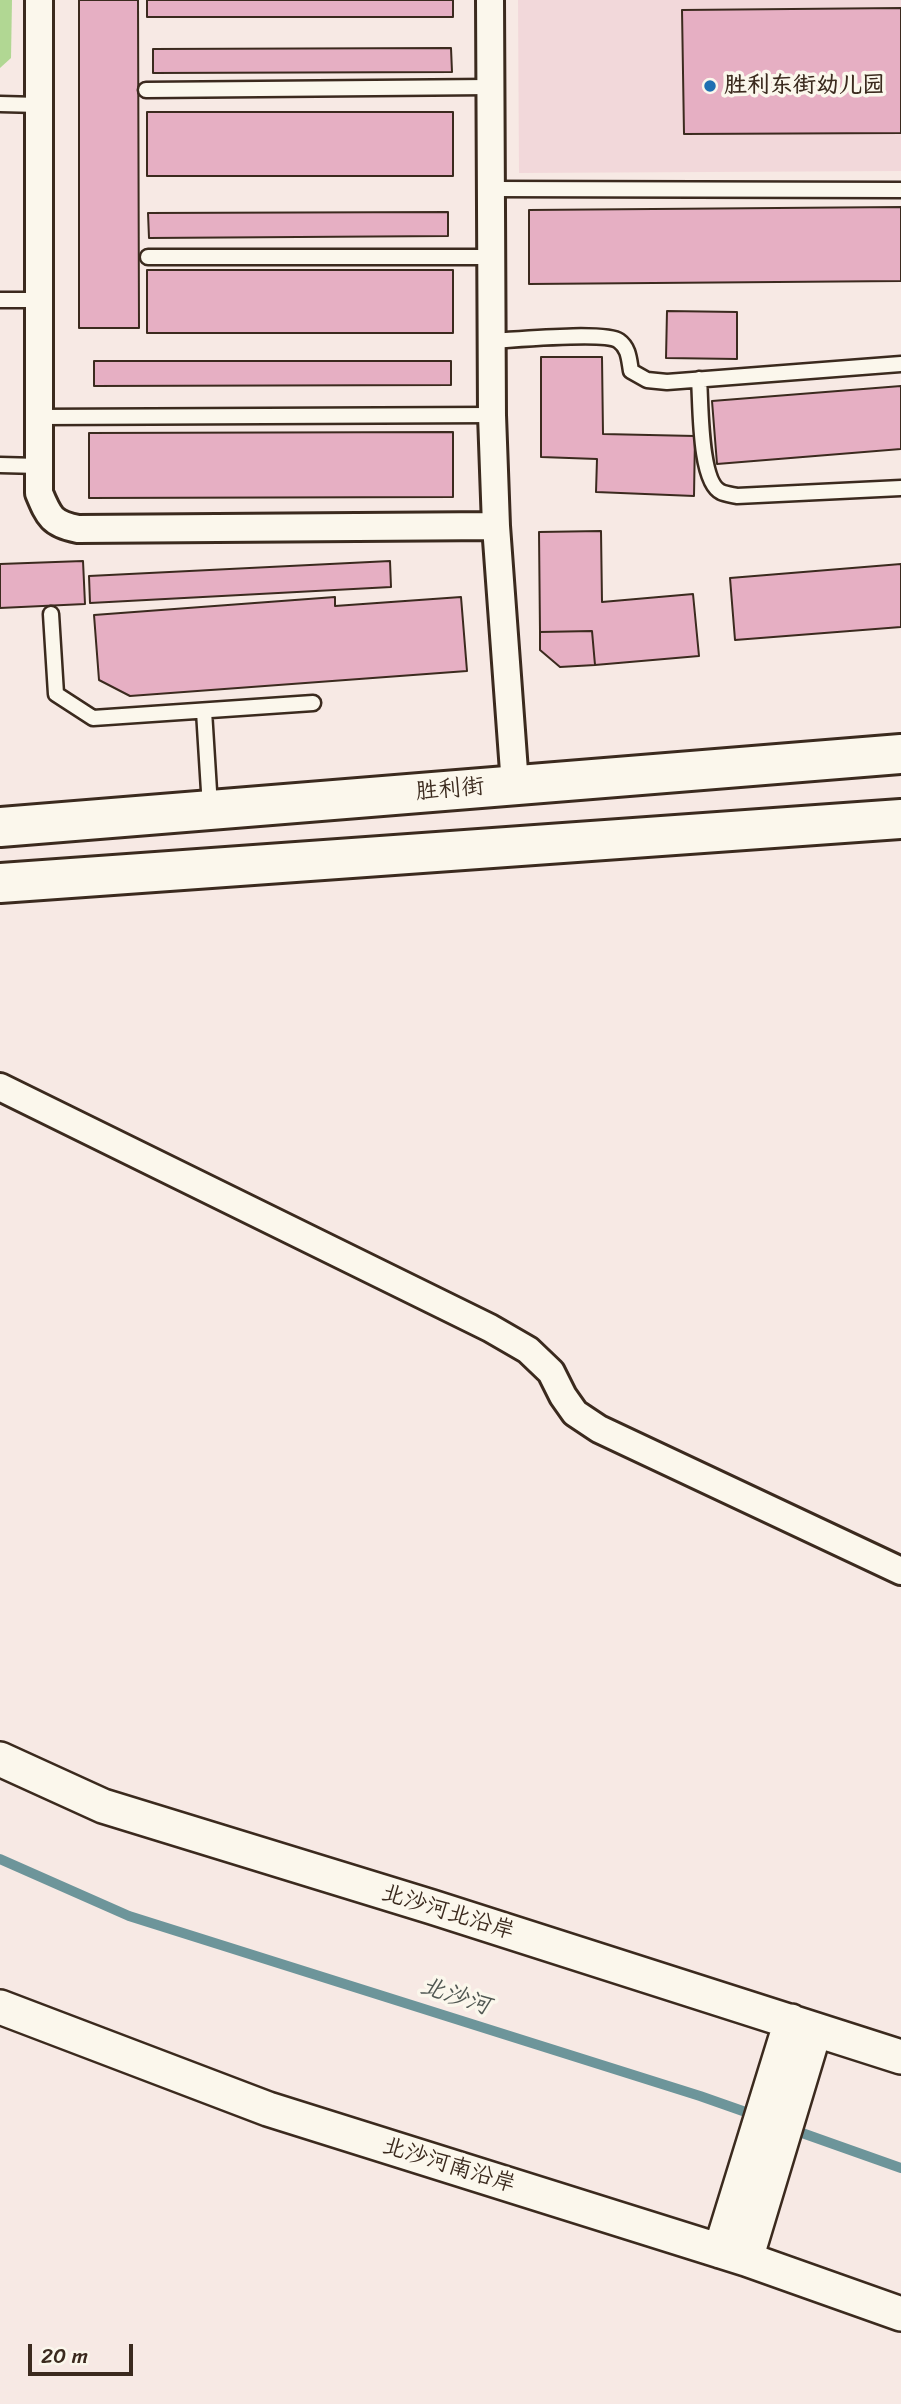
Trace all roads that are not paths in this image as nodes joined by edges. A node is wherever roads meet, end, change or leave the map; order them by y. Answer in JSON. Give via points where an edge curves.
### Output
{"nodes":[{"id":1,"x":39,"y":0,"type":"edge"},
{"id":2,"x":490,"y":0,"type":"edge"},
{"id":3,"x":489,"y":87,"type":"junction"},
{"id":4,"x":146,"y":90,"type":"dead end"},
{"id":5,"x":0,"y":104,"type":"edge"},
{"id":6,"x":39,"y":105,"type":"junction"},
{"id":7,"x":490,"y":189,"type":"junction"},
{"id":8,"x":901,"y":190,"type":"edge"},
{"id":9,"x":148,"y":257,"type":"dead end"},
{"id":10,"x":490,"y":257,"type":"junction"},
{"id":11,"x":0,"y":300,"type":"edge"},
{"id":12,"x":39,"y":300,"type":"junction"},
{"id":13,"x":491,"y":341,"type":"junction"},
{"id":14,"x":901,"y":365,"type":"edge"},
{"id":15,"x":699,"y":379,"type":"junction"},
{"id":16,"x":492,"y":415,"type":"junction"},
{"id":17,"x":39,"y":417,"type":"junction"},
{"id":18,"x":0,"y":465,"type":"edge"},
{"id":19,"x":39,"y":466,"type":"junction"},
{"id":20,"x":901,"y":488,"type":"edge"},
{"id":21,"x":496,"y":526,"type":"junction"},
{"id":22,"x":51,"y":614,"type":"dead end"},
{"id":23,"x":313,"y":703,"type":"dead end"},
{"id":24,"x":204,"y":711,"type":"junction"},
{"id":25,"x":901,"y":754,"type":"edge"},
{"id":26,"x":515,"y":785,"type":"junction"},
{"id":27,"x":210,"y":810,"type":"junction"},
{"id":28,"x":901,"y":819,"type":"edge"},
{"id":29,"x":0,"y":827,"type":"edge"},
{"id":30,"x":0,"y":883,"type":"edge"},
{"id":31,"x":0,"y":1087,"type":"edge"},
{"id":32,"x":901,"y":1571,"type":"edge"},
{"id":33,"x":0,"y":1759,"type":"edge"},
{"id":34,"x":0,"y":2007,"type":"edge"},
{"id":35,"x":803,"y":2026,"type":"junction"},
{"id":36,"x":901,"y":2057,"type":"edge"},
{"id":37,"x":733,"y":2255,"type":"junction"},
{"id":38,"x":901,"y":2314,"type":"edge"}],
"edges":[{"from":1,"to":6,"type":"street"},
{"from":2,"to":3,"type":"street"},
{"from":3,"to":4,"type":"lane"},
{"from":3,"to":7,"type":"street"},
{"from":5,"to":6,"type":"lane"},
{"from":6,"to":12,"type":"street"},
{"from":7,"to":8,"type":"lane"},
{"from":7,"to":10,"type":"street"},
{"from":9,"to":10,"type":"lane"},
{"from":10,"to":13,"type":"street"},
{"from":11,"to":12,"type":"lane"},
{"from":12,"to":17,"type":"street"},
{"from":13,"to":15,"type":"lane","via":[[617,339],[626,348],[631,371],[647,380]]},
{"from":13,"to":16,"type":"street"},
{"from":14,"to":15,"type":"lane"},
{"from":15,"to":20,"type":"lane","via":[[706,466],[720,492]]},
{"from":16,"to":17,"type":"lane"},
{"from":16,"to":21,"type":"street"},
{"from":17,"to":19,"type":"street"},
{"from":18,"to":19,"type":"lane"},
{"from":19,"to":21,"type":"street","via":[[39,493],[48,514],[60,525],[78,529]]},
{"from":21,"to":26,"type":"street"},
{"from":22,"to":24,"type":"lane","via":[[56,694],[93,718]]},
{"from":23,"to":24,"type":"lane"},
{"from":24,"to":27,"type":"lane"},
{"from":25,"to":26,"type":"main road","name":"胜利街"},
{"from":26,"to":27,"type":"main road","name":"胜利街"},
{"from":27,"to":29,"type":"main road","name":"胜利街"},
{"from":28,"to":30,"type":"main road"},
{"from":31,"to":32,"type":"street","via":[[490,1328],[528,1350],[551,1372],[575,1413],[599,1429]]},
{"from":33,"to":35,"type":"street","name":"北沙河北沿岸","via":[[103,1806]]},
{"from":34,"to":37,"type":"street","name":"北沙河南沿岸","via":[[268,2109]]},
{"from":35,"to":36,"type":"street","name":"北沙河北沿岸"},
{"from":35,"to":37,"type":"street"},
{"from":37,"to":38,"type":"street","name":"北沙河南沿岸"}]}
